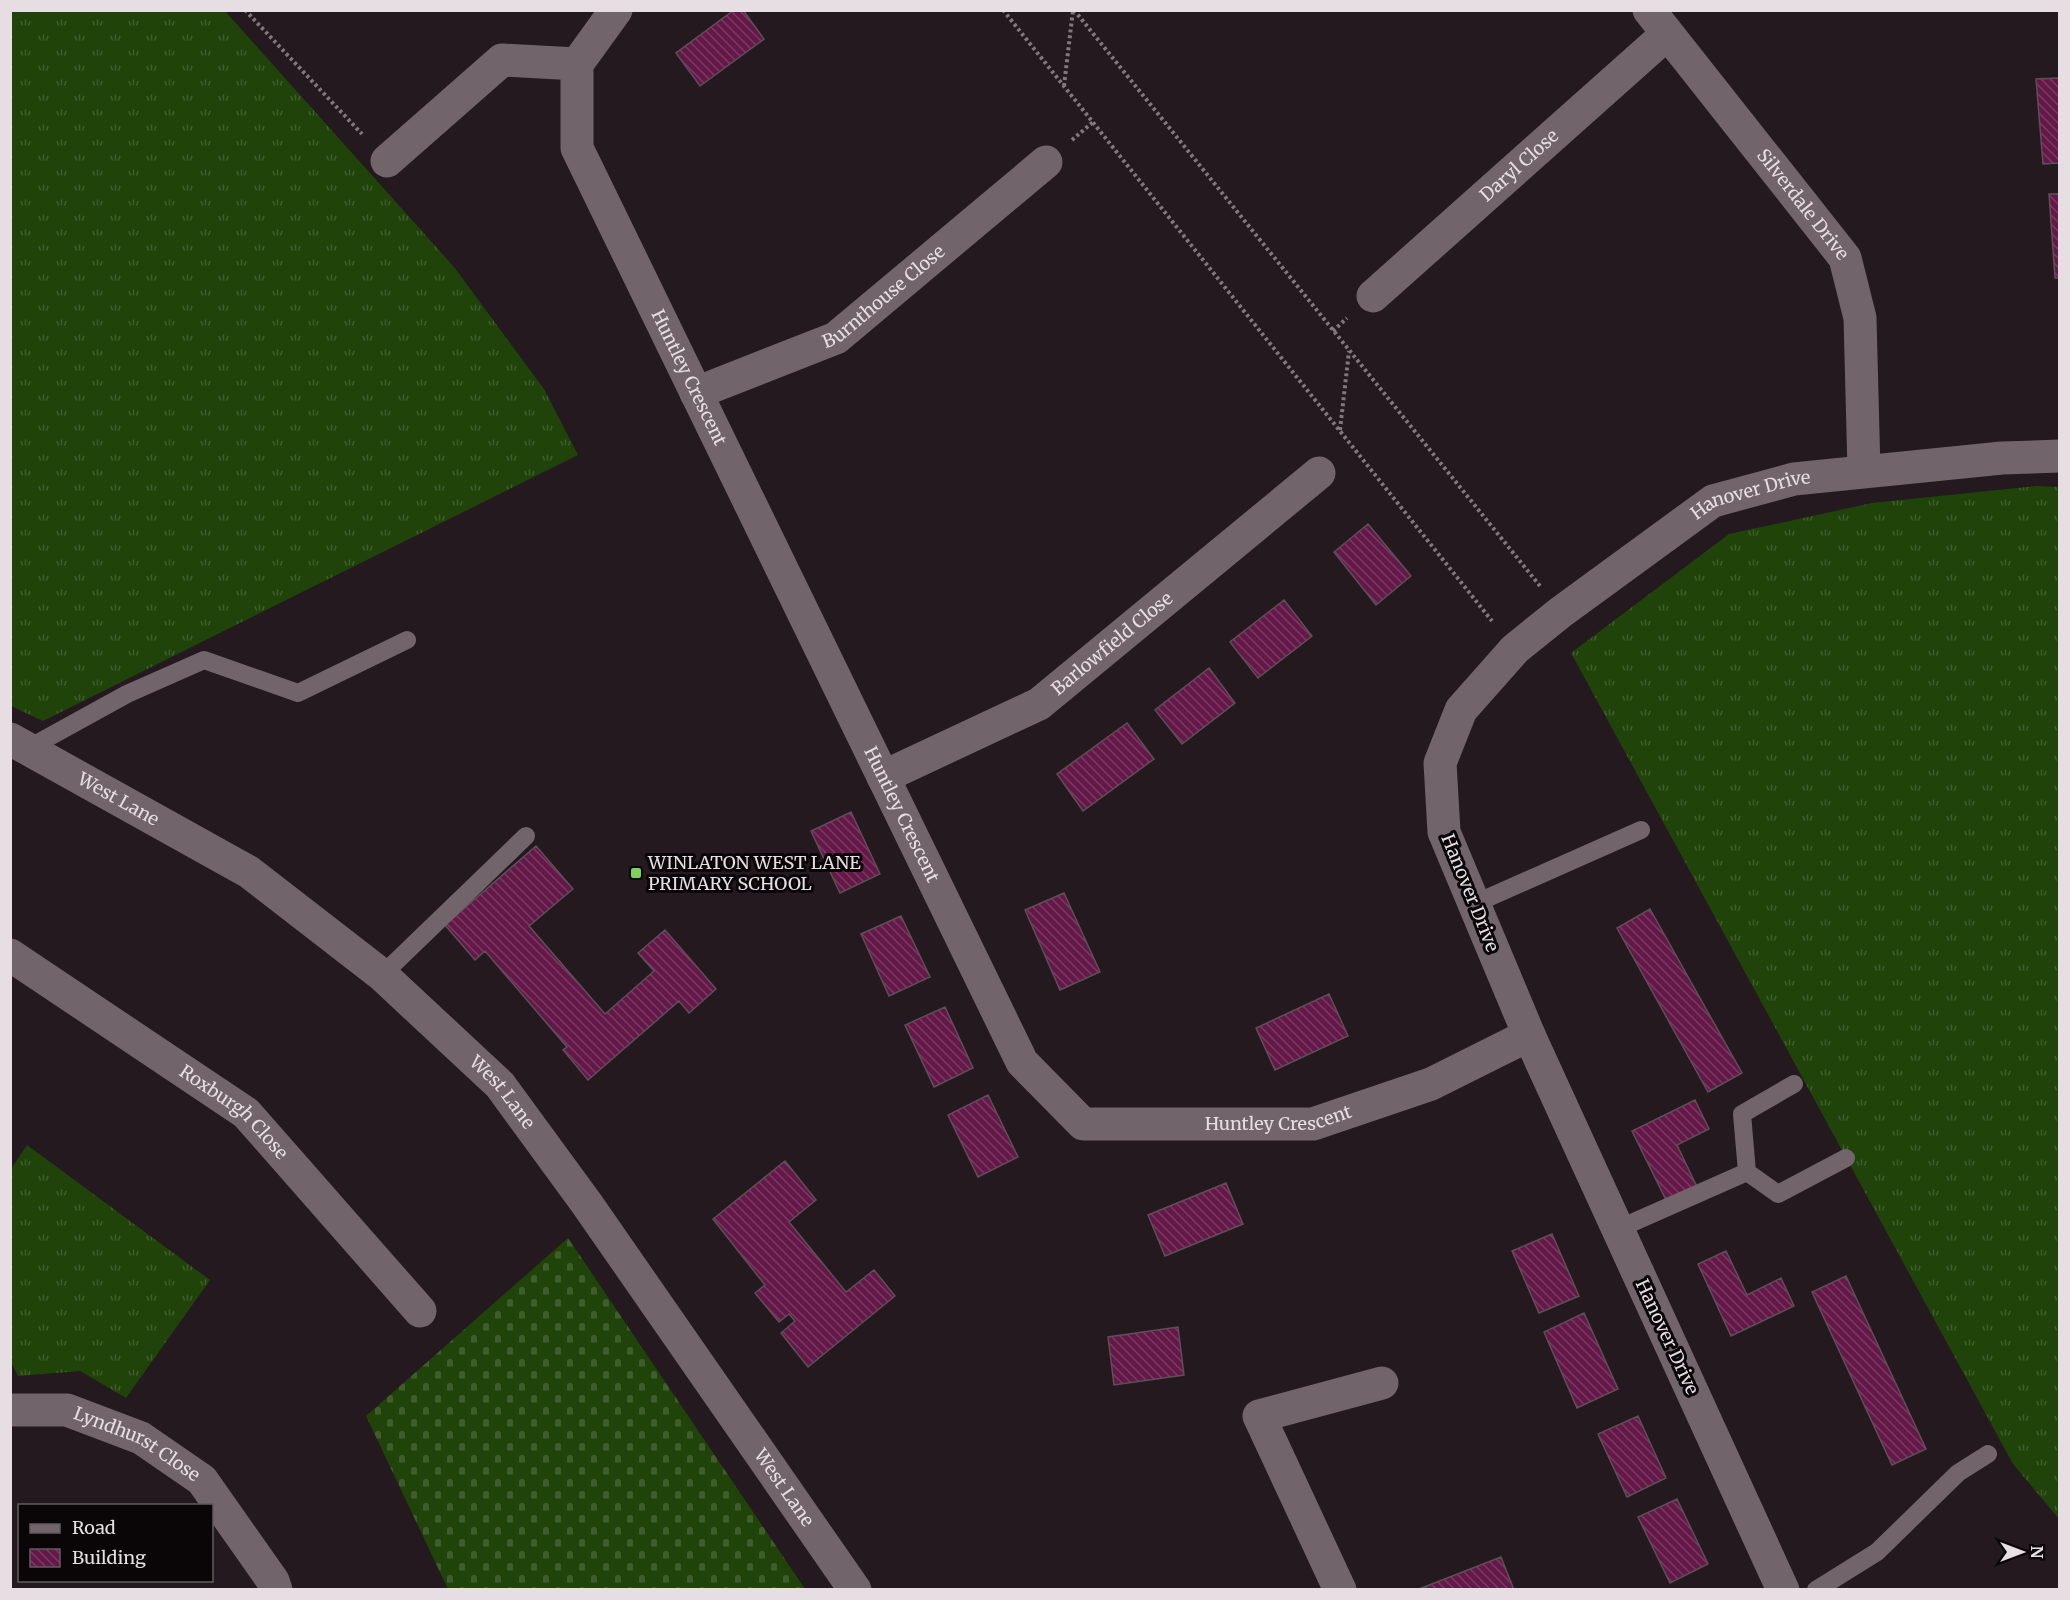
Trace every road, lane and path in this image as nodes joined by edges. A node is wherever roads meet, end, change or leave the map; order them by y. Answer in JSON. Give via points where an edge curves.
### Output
{"nodes":[{"id":1,"x":245,"y":10,"type":"edge"},
{"id":2,"x":616,"y":10,"type":"edge"},
{"id":3,"x":1003,"y":10,"type":"edge"},
{"id":4,"x":1073,"y":10,"type":"edge"},
{"id":5,"x":1658,"y":22,"type":"edge"},
{"id":6,"x":577,"y":64,"type":"junction"},
{"id":7,"x":1064,"y":87,"type":"junction"},
{"id":8,"x":387,"y":161,"type":"joint"},
{"id":9,"x":1046,"y":162,"type":"dead end"},
{"id":10,"x":1373,"y":296,"type":"dead end"},
{"id":11,"x":1349,"y":351,"type":"junction"},
{"id":12,"x":696,"y":393,"type":"junction"},
{"id":13,"x":1340,"y":431,"type":"junction"},
{"id":14,"x":2060,"y":456,"type":"edge"},
{"id":15,"x":1864,"y":471,"type":"junction"},
{"id":16,"x":1319,"y":473,"type":"dead end"},
{"id":17,"x":1561,"y":612,"type":"junction"},
{"id":18,"x":407,"y":640,"type":"dead end"},
{"id":19,"x":1515,"y":650,"type":"junction"},
{"id":20,"x":20,"y":743,"type":"edge"},
{"id":21,"x":884,"y":777,"type":"junction"},
{"id":22,"x":1641,"y":830,"type":"dead end"},
{"id":23,"x":526,"y":836,"type":"dead end"},
{"id":24,"x":1474,"y":904,"type":"junction"},
{"id":25,"x":10,"y":955,"type":"edge"},
{"id":26,"x":382,"y":975,"type":"junction"},
{"id":27,"x":1529,"y":1035,"type":"junction"},
{"id":28,"x":1794,"y":1084,"type":"dead end"},
{"id":29,"x":1846,"y":1158,"type":"dead end"},
{"id":30,"x":1747,"y":1172,"type":"junction"},
{"id":31,"x":1618,"y":1229,"type":"junction"},
{"id":32,"x":420,"y":1311,"type":"dead end"},
{"id":33,"x":1382,"y":1383,"type":"dead end"},
{"id":34,"x":10,"y":1410,"type":"edge"},
{"id":35,"x":1988,"y":1454,"type":"dead end"},
{"id":36,"x":276,"y":1590,"type":"edge"},
{"id":37,"x":855,"y":1590,"type":"edge"},
{"id":38,"x":1340,"y":1590,"type":"edge"},
{"id":39,"x":1782,"y":1590,"type":"edge"},
{"id":40,"x":1816,"y":1590,"type":"edge"}],
"edges":[{"from":1,"to":8,"type":"path"},
{"from":2,"to":6,"type":"street"},
{"from":3,"to":7,"type":"path"},
{"from":4,"to":7,"type":"path"},
{"from":4,"to":11,"type":"path"},
{"from":5,"to":10,"type":"street","name":"Daryl Close"},
{"from":5,"to":15,"type":"street","name":"Silverdale Drive","via":[[1845,258],[1860,318]]},
{"from":6,"to":8,"type":"street","via":[[502,60]]},
{"from":6,"to":12,"type":"street","name":"Huntley Crescent","via":[[577,148]]},
{"from":7,"to":13,"type":"path"},
{"from":9,"to":12,"type":"street","name":"Burnthouse Close","via":[[836,338]]},
{"from":11,"to":13,"type":"path"},
{"from":11,"to":17,"type":"path"},
{"from":12,"to":21,"type":"street","name":"Huntley Crescent"},
{"from":13,"to":19,"type":"path"},
{"from":14,"to":15,"type":"street","name":"Hanover Drive"},
{"from":15,"to":17,"type":"street","name":"Hanover Drive","via":[[1794,479],[1713,501]]},
{"from":16,"to":21,"type":"street","name":"Barlowfield Close","via":[[1039,704]]},
{"from":17,"to":19,"type":"street","name":"Hanover Drive"},
{"from":18,"to":20,"type":"lane","via":[[298,693],[204,660]]},
{"from":19,"to":24,"type":"street","name":"Hanover Drive","via":[[1461,710],[1440,763],[1444,832]]},
{"from":20,"to":26,"type":"street","name":"West Lane","via":[[249,872]]},
{"from":21,"to":27,"type":"street","name":"Huntley Crescent","via":[[1022,1062],[1083,1124],[1313,1124],[1431,1084]]},
{"from":22,"to":24,"type":"lane"},
{"from":23,"to":26,"type":"lane"},
{"from":24,"to":27,"type":"street","name":"Hanover Drive"},
{"from":25,"to":32,"type":"street","name":"Roxburgh Close","via":[[246,1113]]},
{"from":26,"to":37,"type":"street","name":"West Lane","via":[[500,1085],[594,1213]]},
{"from":27,"to":31,"type":"street","name":"Hanover Drive"},
{"from":28,"to":30,"type":"lane","via":[[1742,1114]]},
{"from":29,"to":30,"type":"lane","via":[[1778,1194]]},
{"from":30,"to":31,"type":"lane"},
{"from":31,"to":39,"type":"street","name":"Hanover Drive"},
{"from":33,"to":38,"type":"street","via":[[1259,1416]]},
{"from":34,"to":36,"type":"street","name":"Lyndhurst Close","via":[[67,1410],[141,1438],[202,1480]]},
{"from":35,"to":40,"type":"lane","via":[[1958,1473],[1877,1552]]}]}
